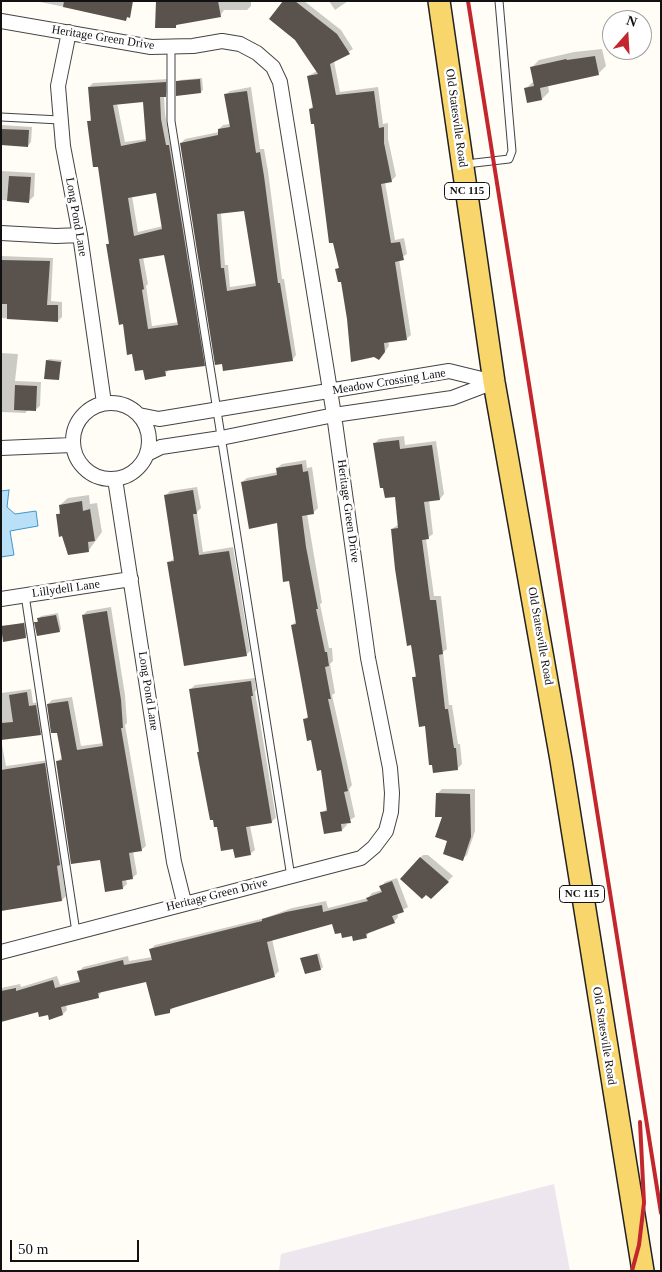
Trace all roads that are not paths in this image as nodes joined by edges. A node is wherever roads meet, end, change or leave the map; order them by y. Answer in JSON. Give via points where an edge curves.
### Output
{"nodes":[{"id":1,"x":439,"y":1,"type":"edge"},
{"id":2,"x":499,"y":1,"type":"edge"},
{"id":3,"x":1,"y":21,"type":"edge"},
{"id":4,"x":69,"y":32,"type":"junction"},
{"id":5,"x":171,"y":47,"type":"junction"},
{"id":6,"x":1,"y":117,"type":"edge"},
{"id":7,"x":60,"y":120,"type":"junction"},
{"id":8,"x":463,"y":164,"type":"junction"},
{"id":9,"x":1,"y":233,"type":"edge"},
{"id":10,"x":80,"y":234,"type":"junction"},
{"id":11,"x":494,"y":382,"type":"junction"},
{"id":12,"x":330,"y":391,"type":"junction"},
{"id":13,"x":104,"y":403,"type":"junction"},
{"id":14,"x":215,"y":411,"type":"junction"},
{"id":15,"x":139,"y":415,"type":"junction"},
{"id":16,"x":334,"y":415,"type":"junction"},
{"id":17,"x":221,"y":438,"type":"junction"},
{"id":18,"x":72,"y":446,"type":"junction"},
{"id":19,"x":1,"y":448,"type":"edge"},
{"id":20,"x":146,"y":454,"type":"junction"},
{"id":21,"x":115,"y":479,"type":"junction"},
{"id":22,"x":131,"y":579,"type":"junction"},
{"id":23,"x":25,"y":595,"type":"junction"},
{"id":24,"x":1,"y":599,"type":"edge"},
{"id":25,"x":290,"y":877,"type":"junction"},
{"id":26,"x":184,"y":902,"type":"junction"},
{"id":27,"x":76,"y":932,"type":"junction"},
{"id":28,"x":1,"y":952,"type":"edge"},
{"id":29,"x":643,"y":1271,"type":"edge"}],
"edges":[{"from":1,"to":8,"type":"main road","name":"Old Statesville Road","number":"NC 115"},
{"from":2,"to":8,"type":"lane","via":[[512,151],[509,159]]},
{"from":3,"to":4,"type":"street","name":"Heritage Green Drive"},
{"from":4,"to":5,"type":"street","name":"Heritage Green Drive","via":[[151,47]]},
{"from":4,"to":7,"type":"street","name":"Long Pond Lane","via":[[58,86]]},
{"from":5,"to":12,"type":"street","name":"Heritage Green Drive","via":[[222,41],[240,44],[273,67],[280,82]]},
{"from":5,"to":14,"type":"lane","via":[[171,121]]},
{"from":6,"to":7,"type":"lane"},
{"from":7,"to":10,"type":"street","name":"Long Pond Lane"},
{"from":8,"to":11,"type":"main road","name":"Old Statesville Road","number":"NC 115"},
{"from":9,"to":10,"type":"street"},
{"from":10,"to":13,"type":"street","name":"Long Pond Lane"},
{"from":11,"to":12,"type":"street","name":"Meadow Crossing Lane","via":[[449,371]]},
{"from":11,"to":16,"type":"street","name":"Meadow Crossing Lane","via":[[452,398]]},
{"from":11,"to":29,"type":"main road","name":"Old Statesville Road","number":"NC 115","via":[[559,750]]},
{"from":12,"to":14,"type":"street","name":"Meadow Crossing Lane"},
{"from":12,"to":16,"type":"street","name":"Heritage Green Drive"},
{"from":13,"to":15,"type":"street","name":"Meadow Crossing Lane","via":[[126,406]]},
{"from":13,"to":18,"type":"street","via":[[94,406],[82,416],[74,430]]},
{"from":14,"to":15,"type":"street","name":"Meadow Crossing Lane","via":[[159,419]]},
{"from":14,"to":17,"type":"lane"},
{"from":15,"to":20,"type":"street","via":[[149,440]]},
{"from":16,"to":17,"type":"street","name":"Meadow Crossing Lane"},
{"from":16,"to":25,"type":"street","name":"Heritage Green Drive","via":[[368,658],[390,768],[391,812],[386,831],[361,858]]},
{"from":17,"to":20,"type":"street","name":"Meadow Crossing Lane","via":[[161,447]]},
{"from":17,"to":25,"type":"lane"},
{"from":18,"to":19,"type":"street"},
{"from":18,"to":21,"type":"street","via":[[77,460],[87,471],[100,478]]},
{"from":20,"to":21,"type":"street","via":[[128,475]]},
{"from":21,"to":22,"type":"street","name":"Long Pond Lane"},
{"from":22,"to":23,"type":"street","name":"Lillydell Lane"},
{"from":22,"to":26,"type":"street","name":"Long Pond Lane","via":[[174,862]]},
{"from":23,"to":24,"type":"street","name":"Lillydell Lane"},
{"from":23,"to":27,"type":"lane"},
{"from":25,"to":26,"type":"street","name":"Heritage Green Drive"},
{"from":26,"to":27,"type":"street","name":"Heritage Green Drive"},
{"from":27,"to":28,"type":"street","name":"Heritage Green Drive"}]}
